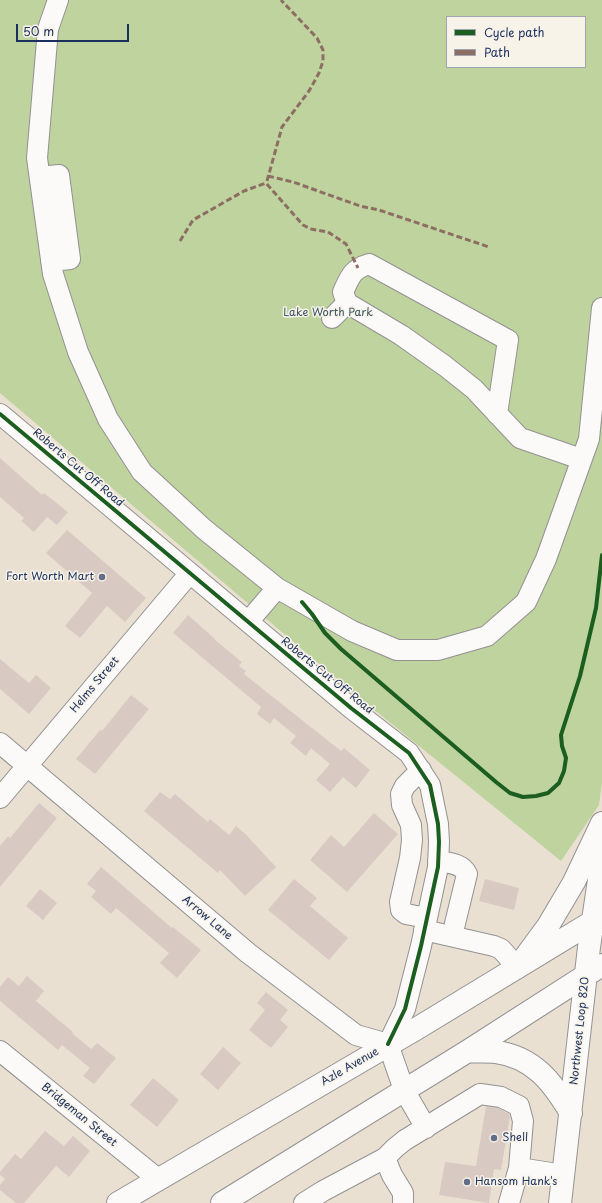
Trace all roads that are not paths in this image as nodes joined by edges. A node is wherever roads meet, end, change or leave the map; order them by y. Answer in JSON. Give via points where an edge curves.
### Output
{"nodes":[{"id":1,"x":58,"y":0,"type":"edge"},
{"id":2,"x":347,"y":303,"type":"junction"},
{"id":3,"x":602,"y":308,"type":"edge"},
{"id":4,"x":332,"y":318,"type":"dead end"},
{"id":5,"x":0,"y":414,"type":"edge"},
{"id":6,"x":497,"y":414,"type":"junction"},
{"id":7,"x":595,"y":438,"type":"edge"},
{"id":8,"x":581,"y":459,"type":"junction"},
{"id":9,"x":190,"y":573,"type":"junction"},
{"id":10,"x":277,"y":588,"type":"junction"},
{"id":11,"x":248,"y":622,"type":"junction"},
{"id":12,"x":0,"y":743,"type":"edge"},
{"id":13,"x":27,"y":766,"type":"junction"},
{"id":14,"x":421,"y":770,"type":"junction"},
{"id":15,"x":0,"y":798,"type":"edge"},
{"id":16,"x":602,"y":823,"type":"edge"},
{"id":17,"x":602,"y":860,"type":"edge"},
{"id":18,"x":438,"y":861,"type":"junction"},
{"id":19,"x":432,"y":892,"type":"junction"},
{"id":20,"x":461,"y":899,"type":"junction"},
{"id":21,"x":598,"y":919,"type":"edge"},
{"id":22,"x":425,"y":924,"type":"junction"},
{"id":23,"x":452,"y":936,"type":"junction"},
{"id":24,"x":518,"y":968,"type":"junction"},
{"id":25,"x":594,"y":970,"type":"edge"},
{"id":26,"x":388,"y":1044,"type":"junction"},
{"id":27,"x":0,"y":1051,"type":"edge"},
{"id":28,"x":468,"y":1051,"type":"junction"},
{"id":29,"x":404,"y":1090,"type":"junction"},
{"id":30,"x":571,"y":1113,"type":"junction"},
{"id":31,"x":426,"y":1128,"type":"junction"},
{"id":32,"x":385,"y":1158,"type":"junction"},
{"id":33,"x":519,"y":1168,"type":"junction"},
{"id":34,"x":564,"y":1175,"type":"junction"},
{"id":35,"x":158,"y":1180,"type":"junction"},
{"id":36,"x":118,"y":1203,"type":"edge"},
{"id":37,"x":141,"y":1203,"type":"edge"},
{"id":38,"x":222,"y":1203,"type":"edge"},
{"id":39,"x":304,"y":1203,"type":"edge"},
{"id":40,"x":403,"y":1203,"type":"edge"},
{"id":41,"x":509,"y":1203,"type":"edge"},
{"id":42,"x":560,"y":1203,"type":"edge"}],
"edges":[{"from":1,"to":10,"type":"street","via":[[48,28],[37,158],[53,274],[78,352],[108,419],[142,472],[204,529]]},
{"from":2,"to":4,"type":"street"},
{"from":2,"to":6,"type":"street","via":[[401,335],[445,366],[474,389]]},
{"from":2,"to":6,"type":"street","via":[[343,292],[349,280],[358,268],[369,264],[508,340]]},
{"from":3,"to":7,"type":"street"},
{"from":5,"to":9,"type":"street","name":"Roberts Cut Off Road"},
{"from":6,"to":8,"type":"street","via":[[520,438]]},
{"from":7,"to":8,"type":"street"},
{"from":8,"to":10,"type":"street","via":[[546,559],[526,602],[487,636],[438,650],[397,650],[352,631]]},
{"from":9,"to":11,"type":"street","name":"Roberts Cut Off Road"},
{"from":9,"to":13,"type":"street","name":"Helms Street"},
{"from":10,"to":11,"type":"street"},
{"from":11,"to":14,"type":"street","name":"Roberts Cut Off Road","via":[[409,753]]},
{"from":12,"to":13,"type":"street","name":"Arrow Lane"},
{"from":13,"to":15,"type":"street","name":"Helms Street"},
{"from":13,"to":26,"type":"street","name":"Arrow Lane","via":[[248,953],[356,1035]]},
{"from":14,"to":18,"type":"street","name":"Roberts Cut Off Road","via":[[430,785],[438,824]]},
{"from":14,"to":22,"type":"street","via":[[405,786],[401,794],[402,805],[411,825],[412,840],[400,902],[401,910]]},
{"from":16,"to":24,"type":"main road","via":[[574,882],[548,926]]},
{"from":17,"to":21,"type":"main road","name":"Northwest Loop 820"},
{"from":18,"to":19,"type":"street","name":"Roberts Cut Off Road"},
{"from":18,"to":20,"type":"street","via":[[459,865],[465,870],[467,874]]},
{"from":19,"to":20,"type":"street"},
{"from":19,"to":22,"type":"street","name":"Roberts Cut Off Road"},
{"from":20,"to":23,"type":"street"},
{"from":21,"to":24,"type":"main road","name":"Azle Avenue"},
{"from":21,"to":25,"type":"main road","name":"Northwest Loop 820"},
{"from":22,"to":23,"type":"street"},
{"from":22,"to":26,"type":"street","name":"Roberts Cut Off Road","via":[[405,1009]]},
{"from":23,"to":24,"type":"street","via":[[501,949]]},
{"from":24,"to":26,"type":"main road","name":"Azle Avenue"},
{"from":25,"to":28,"type":"main road"},
{"from":25,"to":30,"type":"main road","name":"Northwest Loop 820"},
{"from":26,"to":29,"type":"street"},
{"from":26,"to":35,"type":"main road","name":"Azle Avenue"},
{"from":27,"to":35,"type":"street","name":"Bridgeman Street"},
{"from":28,"to":29,"type":"main road"},
{"from":28,"to":30,"type":"main road","via":[[496,1052],[530,1064],[551,1082]]},
{"from":29,"to":31,"type":"street"},
{"from":29,"to":38,"type":"main road"},
{"from":30,"to":34,"type":"main road","name":"Northwest Loop 820"},
{"from":31,"to":32,"type":"street","via":[[395,1148]]},
{"from":31,"to":33,"type":"street","via":[[480,1094],[502,1097],[519,1106],[523,1121]]},
{"from":32,"to":39,"type":"street"},
{"from":32,"to":40,"type":"street","via":[[403,1192]]},
{"from":33,"to":34,"type":"street"},
{"from":33,"to":41,"type":"street"},
{"from":34,"to":42,"type":"main road","name":"Northwest Loop 820"},
{"from":35,"to":36,"type":"main road","name":"Azle Avenue"},
{"from":35,"to":37,"type":"main road"}]}
